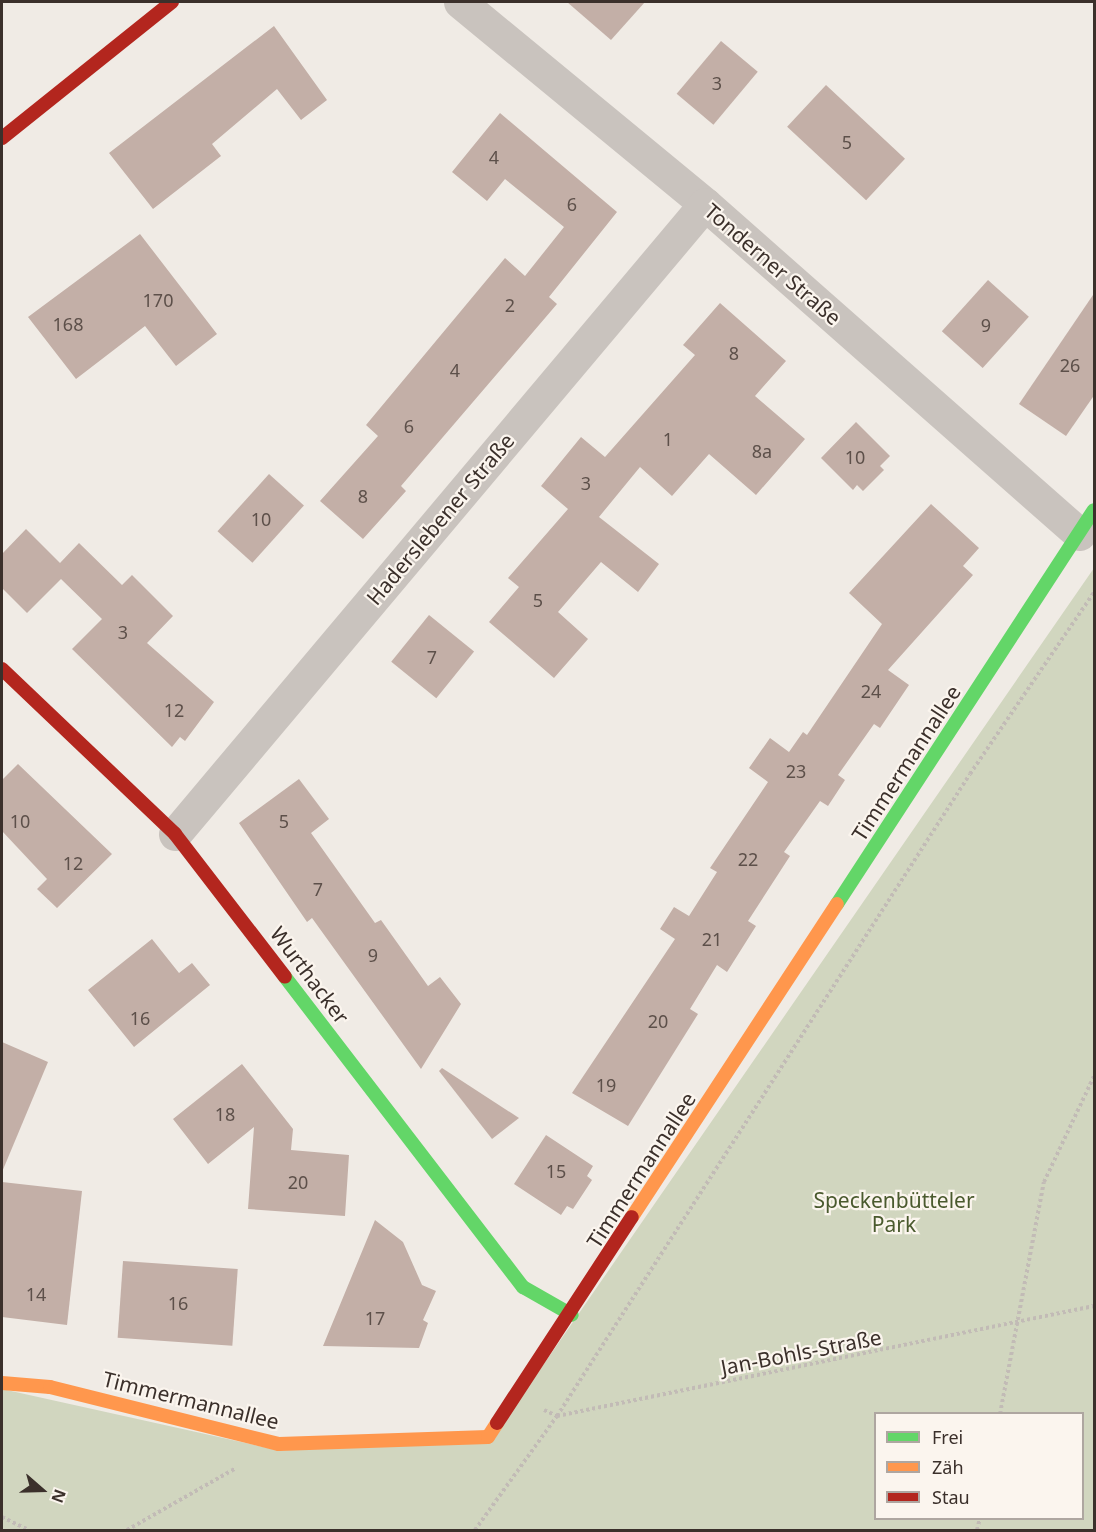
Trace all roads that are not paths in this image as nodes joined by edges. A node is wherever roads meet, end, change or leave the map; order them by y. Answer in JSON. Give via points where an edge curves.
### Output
{"nodes":[{"id":1,"x":172,"y":2,"type":"edge"},
{"id":2,"x":460,"y":2,"type":"edge"},
{"id":3,"x":2,"y":138,"type":"edge"},
{"id":4,"x":705,"y":204,"type":"junction"},
{"id":5,"x":1087,"y":522,"type":"edge"},
{"id":6,"x":2,"y":669,"type":"edge"},
{"id":7,"x":175,"y":834,"type":"junction"},
{"id":8,"x":572,"y":1315,"type":"junction"},
{"id":9,"x":2,"y":1383,"type":"edge"}],
"edges":[{"from":1,"to":3,"type":"street"},
{"from":2,"to":4,"type":"street","name":"Tonderner Straße"},
{"from":4,"to":5,"type":"street","name":"Tonderner Straße"},
{"from":4,"to":7,"type":"street","name":"Haderslebener Straße"},
{"from":5,"to":8,"type":"street","name":"Timmermannallee"},
{"from":6,"to":7,"type":"street","name":"Wurthacker"},
{"from":7,"to":8,"type":"street","name":"Wurthacker","via":[[523,1287]]},
{"from":8,"to":9,"type":"street","name":"Timmermannallee","via":[[488,1437],[279,1444],[50,1388]]}]}
